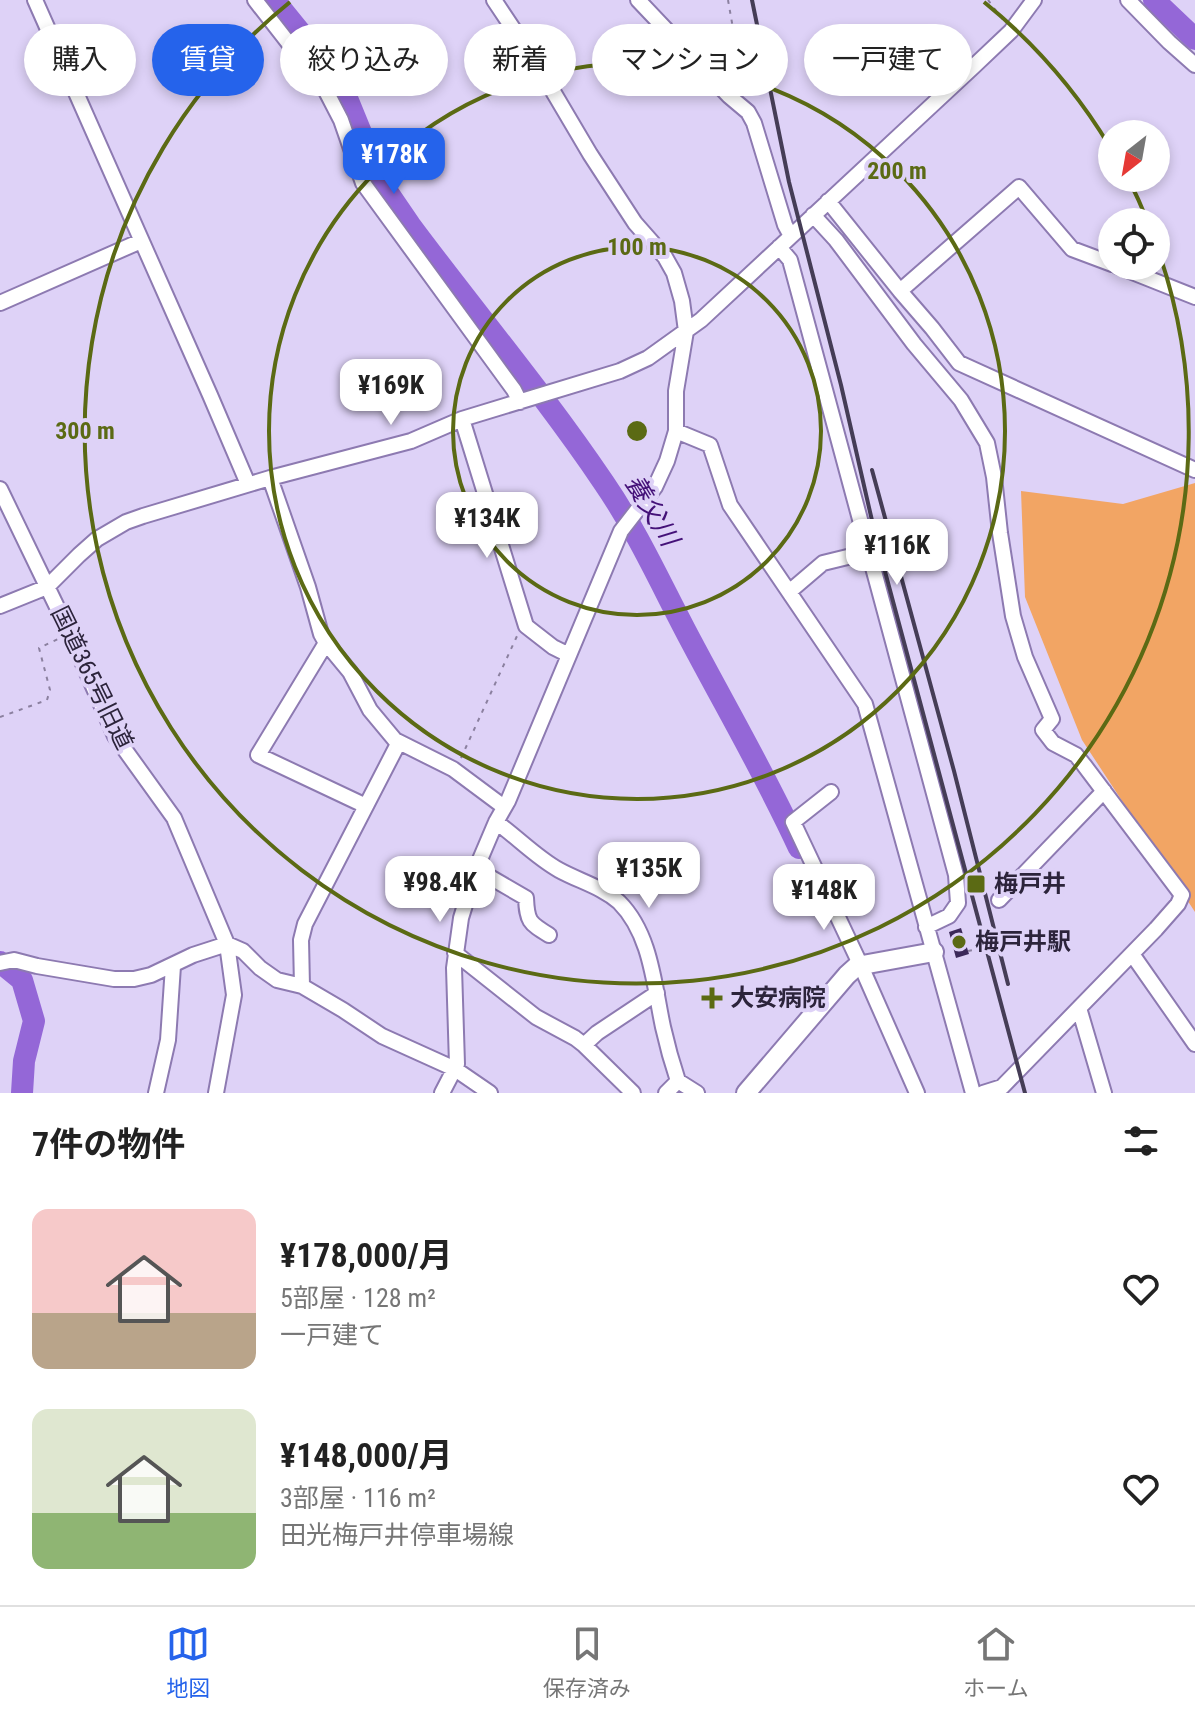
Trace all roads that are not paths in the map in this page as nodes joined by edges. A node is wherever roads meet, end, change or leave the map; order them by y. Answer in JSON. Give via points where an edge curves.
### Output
{"nodes":[{"id":1,"x":35,"y":0,"type":"edge"},
{"id":2,"x":255,"y":0,"type":"edge"},
{"id":3,"x":494,"y":0,"type":"edge"},
{"id":4,"x":638,"y":0,"type":"edge"},
{"id":5,"x":1034,"y":0,"type":"edge"},
{"id":6,"x":1128,"y":0,"type":"edge"},
{"id":7,"x":1195,"y":65,"type":"edge"},
{"id":8,"x":828,"y":201,"type":"junction"},
{"id":9,"x":813,"y":215,"type":"junction"},
{"id":10,"x":791,"y":236,"type":"junction"},
{"id":11,"x":141,"y":241,"type":"junction"},
{"id":12,"x":779,"y":247,"type":"junction"},
{"id":13,"x":1098,"y":259,"type":"edge"},
{"id":14,"x":1152,"y":280,"type":"edge"},
{"id":15,"x":900,"y":291,"type":"junction"},
{"id":16,"x":1195,"y":297,"type":"edge"},
{"id":17,"x":0,"y":303,"type":"edge"},
{"id":18,"x":686,"y":331,"type":"junction"},
{"id":19,"x":523,"y":401,"type":"junction"},
{"id":20,"x":462,"y":419,"type":"junction"},
{"id":21,"x":676,"y":431,"type":"junction"},
{"id":22,"x":1195,"y":470,"type":"edge"},
{"id":23,"x":270,"y":478,"type":"junction"},
{"id":24,"x":248,"y":484,"type":"junction"},
{"id":25,"x":0,"y":489,"type":"edge"},
{"id":26,"x":868,"y":552,"type":"junction"},
{"id":27,"x":47,"y":587,"type":"junction"},
{"id":28,"x":789,"y":592,"type":"junction"},
{"id":29,"x":0,"y":606,"type":"edge"},
{"id":30,"x":326,"y":643,"type":"junction"},
{"id":31,"x":569,"y":655,"type":"junction"},
{"id":32,"x":399,"y":742,"type":"junction"},
{"id":33,"x":1104,"y":791,"type":"junction"},
{"id":34,"x":831,"y":792,"type":"dead end"},
{"id":35,"x":366,"y":806,"type":"junction"},
{"id":36,"x":504,"y":807,"type":"junction"},
{"id":37,"x":496,"y":822,"type":"junction"},
{"id":38,"x":476,"y":869,"type":"junction"},
{"id":39,"x":999,"y":900,"type":"dead end"},
{"id":40,"x":926,"y":927,"type":"junction"},
{"id":41,"x":549,"y":935,"type":"dead end"},
{"id":42,"x":227,"y":944,"type":"junction"},
{"id":43,"x":934,"y":952,"type":"junction"},
{"id":44,"x":455,"y":953,"type":"junction"},
{"id":45,"x":1132,"y":954,"type":"junction"},
{"id":46,"x":4,"y":962,"type":"edge"},
{"id":47,"x":173,"y":966,"type":"junction"},
{"id":48,"x":855,"y":969,"type":"junction"},
{"id":49,"x":302,"y":986,"type":"junction"},
{"id":50,"x":657,"y":993,"type":"junction"},
{"id":51,"x":1079,"y":1008,"type":"junction"},
{"id":52,"x":1195,"y":1044,"type":"edge"},
{"id":53,"x":584,"y":1045,"type":"junction"},
{"id":54,"x":455,"y":1069,"type":"junction"},
{"id":55,"x":678,"y":1081,"type":"junction"},
{"id":56,"x":156,"y":1093,"type":"edge"},
{"id":57,"x":216,"y":1093,"type":"edge"},
{"id":58,"x":442,"y":1093,"type":"edge"},
{"id":59,"x":490,"y":1093,"type":"edge"},
{"id":60,"x":633,"y":1093,"type":"edge"},
{"id":61,"x":666,"y":1093,"type":"edge"},
{"id":62,"x":697,"y":1093,"type":"edge"},
{"id":63,"x":746,"y":1093,"type":"edge"},
{"id":64,"x":917,"y":1093,"type":"edge"},
{"id":65,"x":973,"y":1093,"type":"edge"},
{"id":66,"x":983,"y":1093,"type":"edge"},
{"id":67,"x":1104,"y":1093,"type":"edge"}],
"edges":[{"from":1,"to":11,"type":"street"},
{"from":2,"to":19,"type":"street","via":[[326,91],[371,196]]},
{"from":3,"to":18,"type":"street","via":[[635,223],[665,257],[682,301]]},
{"from":4,"to":10,"type":"street","via":[[748,112]]},
{"from":5,"to":8,"type":"street","via":[[1011,31]]},
{"from":6,"to":7,"type":"street"},
{"from":8,"to":9,"type":"street"},
{"from":8,"to":15,"type":"street"},
{"from":9,"to":10,"type":"street"},
{"from":9,"to":33,"type":"street","via":[[961,400],[987,443],[1013,616],[1052,719],[1043,730],[1053,743],[1076,755]]},
{"from":10,"to":12,"type":"street"},
{"from":11,"to":17,"type":"street"},
{"from":11,"to":24,"type":"street"},
{"from":12,"to":18,"type":"street"},
{"from":12,"to":26,"type":"street","via":[[790,260]]},
{"from":13,"to":15,"type":"street","via":[[1072,249],[1019,187]]},
{"from":14,"to":16,"type":"street"},
{"from":15,"to":22,"type":"street","via":[[959,363]]},
{"from":18,"to":19,"type":"street","via":[[632,366]]},
{"from":18,"to":21,"type":"street"},
{"from":19,"to":20,"type":"street"},
{"from":20,"to":23,"type":"street","via":[[411,441]]},
{"from":20,"to":31,"type":"street","via":[[526,626]]},
{"from":21,"to":28,"type":"street","via":[[710,445],[730,505]]},
{"from":21,"to":31,"type":"street","via":[[655,487],[621,531]]},
{"from":23,"to":24,"type":"street"},
{"from":23,"to":30,"type":"street"},
{"from":24,"to":27,"type":"street","via":[[119,526],[97,539]]},
{"from":25,"to":27,"type":"street","name":"国道365号旧道"},
{"from":26,"to":28,"type":"street","via":[[823,563]]},
{"from":26,"to":40,"type":"street","via":[[956,875],[958,903],[949,916]]},
{"from":27,"to":29,"type":"street"},
{"from":27,"to":42,"type":"street","name":"国道365号旧道","via":[[115,736],[174,818]]},
{"from":28,"to":40,"type":"street","via":[[865,704]]},
{"from":30,"to":32,"type":"street","via":[[350,672],[370,710]]},
{"from":30,"to":35,"type":"street","via":[[258,755]]},
{"from":31,"to":36,"type":"street"},
{"from":32,"to":35,"type":"street"},
{"from":32,"to":36,"type":"street","via":[[453,769]]},
{"from":33,"to":39,"type":"street"},
{"from":33,"to":45,"type":"street","via":[[1182,895]]},
{"from":34,"to":48,"type":"street","via":[[793,822]]},
{"from":35,"to":49,"type":"street","via":[[305,924]]},
{"from":36,"to":37,"type":"street"},
{"from":37,"to":38,"type":"street"},
{"from":37,"to":50,"type":"street","via":[[550,864],[601,890],[627,911],[645,947]]},
{"from":38,"to":41,"type":"street","via":[[526,898],[529,919]]},
{"from":38,"to":44,"type":"street"},
{"from":40,"to":43,"type":"street"},
{"from":42,"to":47,"type":"street"},
{"from":42,"to":49,"type":"street","via":[[277,980]]},
{"from":42,"to":57,"type":"street","name":"国道365号旧道","via":[[234,995]]},
{"from":43,"to":48,"type":"main road"},
{"from":43,"to":65,"type":"street"},
{"from":44,"to":53,"type":"street","via":[[536,1017]]},
{"from":44,"to":54,"type":"street"},
{"from":45,"to":51,"type":"street"},
{"from":45,"to":52,"type":"street"},
{"from":46,"to":47,"type":"street","via":[[114,979],[134,979]]},
{"from":47,"to":56,"type":"street","via":[[168,1040]]},
{"from":48,"to":63,"type":"main road"},
{"from":48,"to":64,"type":"street"},
{"from":49,"to":54,"type":"street","via":[[382,1036]]},
{"from":50,"to":53,"type":"street"},
{"from":50,"to":55,"type":"street"},
{"from":51,"to":66,"type":"street","via":[[1002,1087]]},
{"from":51,"to":67,"type":"street"},
{"from":53,"to":60,"type":"street"},
{"from":54,"to":58,"type":"street"},
{"from":54,"to":59,"type":"street"},
{"from":55,"to":61,"type":"street"},
{"from":55,"to":62,"type":"street"}]}
